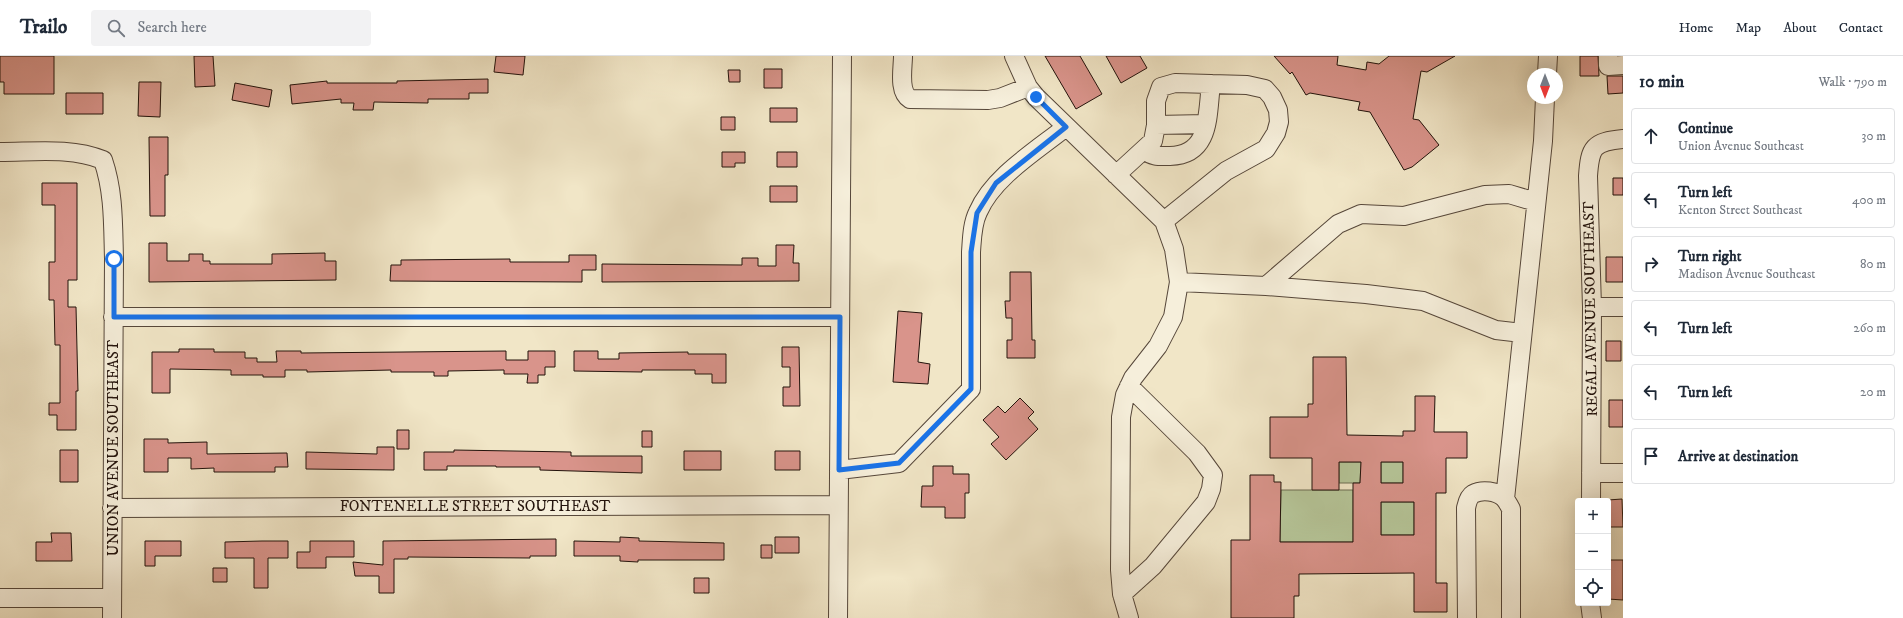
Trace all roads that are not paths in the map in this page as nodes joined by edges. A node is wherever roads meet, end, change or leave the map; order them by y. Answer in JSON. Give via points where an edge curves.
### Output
{"nodes":[{"id":1,"x":842,"y":56,"type":"edge"},
{"id":2,"x":903,"y":56,"type":"edge"},
{"id":3,"x":1014,"y":56,"type":"edge"},
{"id":4,"x":1548,"y":56,"type":"edge"},
{"id":5,"x":1608,"y":56,"type":"edge"},
{"id":6,"x":1623,"y":65,"type":"edge"},
{"id":7,"x":1547,"y":68,"type":"edge"},
{"id":8,"x":1211,"y":84,"type":"junction"},
{"id":9,"x":1028,"y":87,"type":"junction"},
{"id":10,"x":1544,"y":104,"type":"edge"},
{"id":11,"x":1206,"y":124,"type":"junction"},
{"id":12,"x":1156,"y":125,"type":"junction"},
{"id":13,"x":1066,"y":127,"type":"junction"},
{"id":14,"x":1622,"y":139,"type":"edge"},
{"id":15,"x":1144,"y":150,"type":"junction"},
{"id":16,"x":0,"y":152,"type":"edge"},
{"id":17,"x":1116,"y":175,"type":"junction"},
{"id":18,"x":1536,"y":202,"type":"junction"},
{"id":19,"x":1164,"y":221,"type":"junction"},
{"id":20,"x":1179,"y":282,"type":"junction"},
{"id":21,"x":1266,"y":286,"type":"junction"},
{"id":22,"x":1592,"y":307,"type":"junction"},
{"id":23,"x":1623,"y":307,"type":"edge"},
{"id":24,"x":114,"y":317,"type":"junction"},
{"id":25,"x":840,"y":317,"type":"junction"},
{"id":26,"x":1522,"y":332,"type":"junction"},
{"id":27,"x":1129,"y":386,"type":"junction"},
{"id":28,"x":839,"y":470,"type":"junction"},
{"id":29,"x":1591,"y":473,"type":"junction"},
{"id":30,"x":1623,"y":473,"type":"edge"},
{"id":31,"x":1505,"y":498,"type":"junction"},
{"id":32,"x":1591,"y":498,"type":"edge"},
{"id":33,"x":838,"y":505,"type":"junction"},
{"id":34,"x":112,"y":508,"type":"junction"},
{"id":35,"x":1122,"y":594,"type":"junction"},
{"id":36,"x":0,"y":598,"type":"edge"},
{"id":37,"x":112,"y":598,"type":"junction"},
{"id":38,"x":1590,"y":606,"type":"edge"},
{"id":39,"x":112,"y":618,"type":"edge"},
{"id":40,"x":838,"y":618,"type":"edge"},
{"id":41,"x":1129,"y":618,"type":"edge"},
{"id":42,"x":1467,"y":618,"type":"edge"},
{"id":43,"x":1511,"y":618,"type":"edge"},
{"id":44,"x":1592,"y":618,"type":"edge"}],
"edges":[{"from":1,"to":25,"type":"street"},
{"from":2,"to":9,"type":"street","via":[[904,90],[910,99],[988,100]]},
{"from":3,"to":9,"type":"street"},
{"from":4,"to":7,"type":"street"},
{"from":5,"to":6,"type":"street","via":[[1608,66]]},
{"from":8,"to":11,"type":"street"},
{"from":8,"to":12,"type":"street","via":[[1175,83],[1161,87],[1156,101]]},
{"from":8,"to":19,"type":"street","via":[[1247,85],[1265,89],[1278,110],[1279,122],[1276,133],[1266,149],[1226,171]]},
{"from":9,"to":13,"type":"street"},
{"from":10,"to":18,"type":"street"},
{"from":11,"to":12,"type":"street"},
{"from":11,"to":15,"type":"street","via":[[1205,134],[1189,153],[1179,156],[1152,156]]},
{"from":12,"to":15,"type":"street","via":[[1153,141]]},
{"from":13,"to":17,"type":"street"},
{"from":13,"to":28,"type":"street","via":[[996,183],[977,213],[971,252],[971,389],[899,463]]},
{"from":14,"to":22,"type":"street","name":"REGAL AVENUE SOUTHEAST","via":[[1604,142],[1594,148],[1589,159]]},
{"from":15,"to":17,"type":"street"},
{"from":16,"to":24,"type":"street","name":"UNION AVENUE SOUTHEAST","via":[[73,152],[103,160],[109,178],[112,203]]},
{"from":17,"to":19,"type":"street"},
{"from":18,"to":21,"type":"street","via":[[1509,194],[1485,195],[1404,216],[1361,214],[1338,224]]},
{"from":18,"to":26,"type":"street"},
{"from":19,"to":20,"type":"street","via":[[1174,249]]},
{"from":20,"to":21,"type":"street"},
{"from":20,"to":27,"type":"street","via":[[1176,305],[1169,327]]},
{"from":21,"to":26,"type":"street","via":[[1423,301],[1496,330]]},
{"from":22,"to":23,"type":"street"},
{"from":22,"to":29,"type":"street","name":"REGAL AVENUE SOUTHEAST"},
{"from":24,"to":25,"type":"street"},
{"from":24,"to":34,"type":"street","name":"UNION AVENUE SOUTHEAST"},
{"from":25,"to":28,"type":"street"},
{"from":26,"to":31,"type":"street"},
{"from":27,"to":35,"type":"street","via":[[1123,404],[1120,431]]},
{"from":27,"to":35,"type":"street","via":[[1198,453],[1213,475],[1206,502],[1153,566]]},
{"from":28,"to":33,"type":"street"},
{"from":29,"to":30,"type":"street"},
{"from":29,"to":32,"type":"street","name":"REGAL AVENUE SOUTHEAST"},
{"from":31,"to":42,"type":"street","via":[[1496,492],[1484,492],[1473,494],[1467,504]]},
{"from":31,"to":43,"type":"street","via":[[1511,509]]},
{"from":33,"to":34,"type":"street","name":"FONTENELLE STREET SOUTHEAST"},
{"from":33,"to":40,"type":"street"},
{"from":34,"to":37,"type":"street","name":"UNION AVENUE SOUTHEAST"},
{"from":35,"to":41,"type":"street"},
{"from":36,"to":37,"type":"street"},
{"from":37,"to":39,"type":"street","name":"UNION AVENUE SOUTHEAST"},
{"from":38,"to":44,"type":"street"}]}
